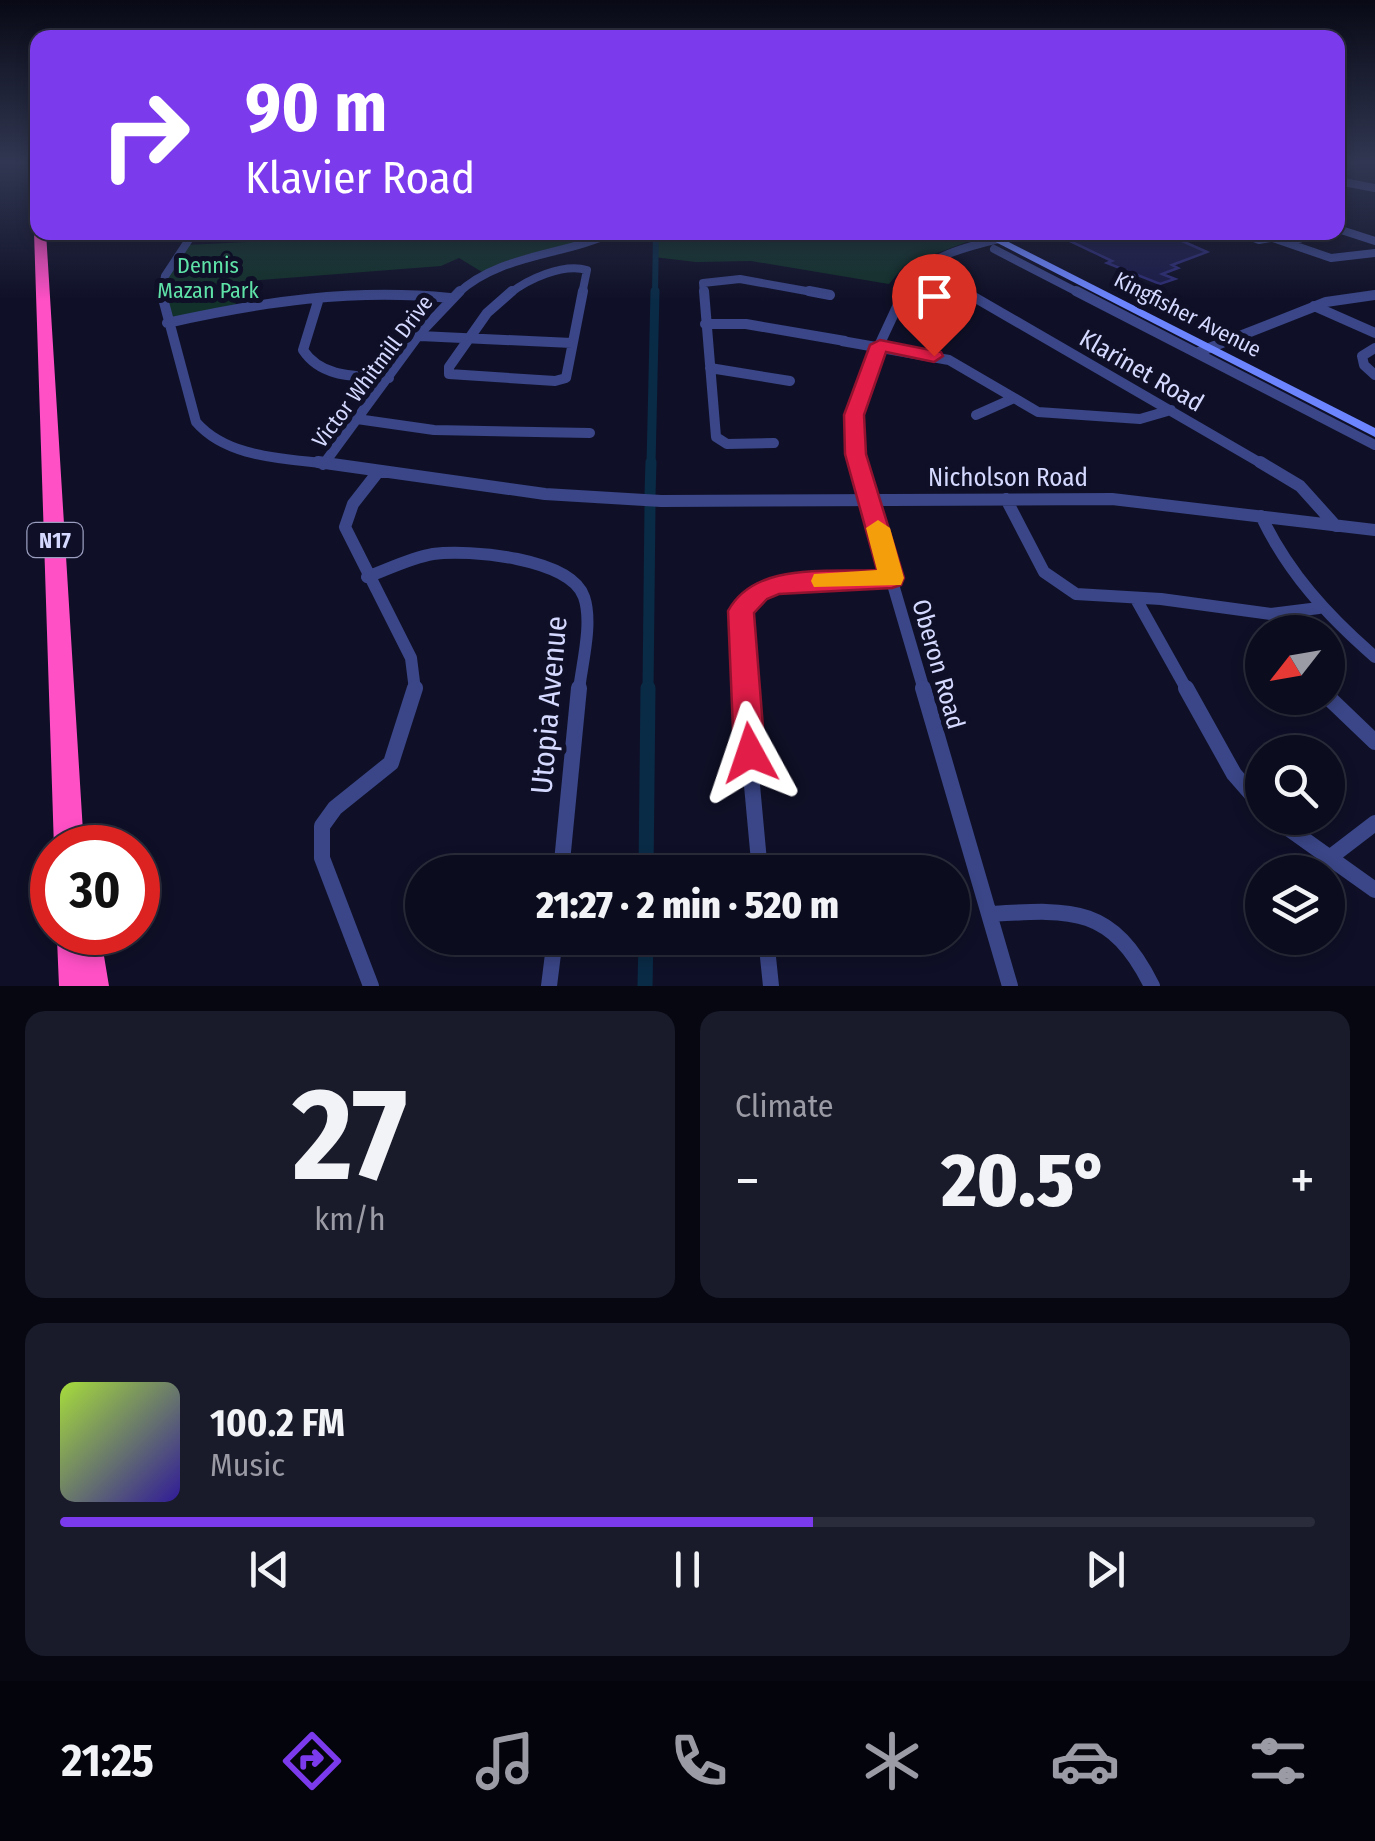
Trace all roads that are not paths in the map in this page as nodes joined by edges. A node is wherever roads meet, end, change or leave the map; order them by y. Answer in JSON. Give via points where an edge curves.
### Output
{"nodes":[{"id":1,"x":1345,"y":231,"type":"edge"},
{"id":2,"x":40,"y":240,"type":"edge"},
{"id":3,"x":189,"y":240,"type":"edge"},
{"id":4,"x":596,"y":240,"type":"edge"},
{"id":5,"x":998,"y":240,"type":"edge"},
{"id":6,"x":1284,"y":240,"type":"edge"},
{"id":7,"x":1296,"y":240,"type":"edge"},
{"id":8,"x":1375,"y":241,"type":"edge"},
{"id":9,"x":1291,"y":242,"type":"junction"},
{"id":10,"x":1375,"y":253,"type":"edge"},
{"id":11,"x":909,"y":279,"type":"junction"},
{"id":12,"x":830,"y":295,"type":"dead end"},
{"id":13,"x":1375,"y":295,"type":"edge"},
{"id":14,"x":319,"y":298,"type":"junction"},
{"id":15,"x":450,"y":298,"type":"junction"},
{"id":16,"x":1314,"y":306,"type":"junction"},
{"id":17,"x":167,"y":323,"type":"junction"},
{"id":18,"x":705,"y":324,"type":"junction"},
{"id":19,"x":422,"y":333,"type":"junction"},
{"id":20,"x":1375,"y":333,"type":"edge"},
{"id":21,"x":472,"y":337,"type":"junction"},
{"id":22,"x":572,"y":342,"type":"junction"},
{"id":23,"x":880,"y":348,"type":"junction"},
{"id":24,"x":1209,"y":348,"type":"junction"},
{"id":25,"x":1375,"y":348,"type":"edge"},
{"id":26,"x":710,"y":368,"type":"junction"},
{"id":27,"x":1375,"y":374,"type":"edge"},
{"id":28,"x":389,"y":378,"type":"junction"},
{"id":29,"x":790,"y":380,"type":"dead end"},
{"id":30,"x":1012,"y":399,"type":"junction"},
{"id":31,"x":1171,"y":410,"type":"junction"},
{"id":32,"x":976,"y":414,"type":"dead end"},
{"id":33,"x":358,"y":419,"type":"junction"},
{"id":34,"x":1375,"y":424,"type":"edge"},
{"id":35,"x":1375,"y":433,"type":"edge"},
{"id":36,"x":590,"y":434,"type":"dead end"},
{"id":37,"x":774,"y":443,"type":"dead end"},
{"id":38,"x":1375,"y":444,"type":"edge"},
{"id":39,"x":323,"y":464,"type":"junction"},
{"id":40,"x":378,"y":472,"type":"junction"},
{"id":41,"x":870,"y":500,"type":"junction"},
{"id":42,"x":1006,"y":500,"type":"junction"},
{"id":43,"x":1261,"y":516,"type":"junction"},
{"id":44,"x":1336,"y":526,"type":"junction"},
{"id":45,"x":1375,"y":530,"type":"edge"},
{"id":46,"x":367,"y":577,"type":"junction"},
{"id":47,"x":892,"y":578,"type":"junction"},
{"id":48,"x":1136,"y":598,"type":"junction"},
{"id":49,"x":1319,"y":608,"type":"junction"},
{"id":50,"x":1375,"y":657,"type":"edge"},
{"id":51,"x":1345,"y":713,"type":"edge"},
{"id":52,"x":1375,"y":742,"type":"edge"},
{"id":53,"x":1245,"y":787,"type":"edge"},
{"id":54,"x":1375,"y":823,"type":"edge"},
{"id":55,"x":68,"y":825,"type":"edge"},
{"id":56,"x":1296,"y":835,"type":"edge"},
{"id":57,"x":563,"y":855,"type":"edge"},
{"id":58,"x":758,"y":855,"type":"edge"},
{"id":59,"x":1323,"y":855,"type":"edge"},
{"id":60,"x":1333,"y":855,"type":"edge"},
{"id":61,"x":1345,"y":870,"type":"edge"},
{"id":62,"x":1375,"y":890,"type":"edge"},
{"id":63,"x":991,"y":914,"type":"junction"},
{"id":64,"x":74,"y":955,"type":"edge"},
{"id":65,"x":87,"y":955,"type":"edge"},
{"id":66,"x":553,"y":955,"type":"edge"},
{"id":67,"x":768,"y":955,"type":"edge"},
{"id":68,"x":76,"y":986,"type":"edge"},
{"id":69,"x":92,"y":986,"type":"edge"},
{"id":70,"x":371,"y":986,"type":"edge"},
{"id":71,"x":549,"y":986,"type":"edge"},
{"id":72,"x":771,"y":986,"type":"edge"},
{"id":73,"x":1010,"y":986,"type":"edge"},
{"id":74,"x":1152,"y":986,"type":"edge"}],
"edges":[{"from":1,"to":8,"type":"street"},
{"from":2,"to":55,"type":"highway","number":"N17"},
{"from":3,"to":17,"type":"street","name":"Nicholson Road","via":[[163,281]]},
{"from":4,"to":15,"type":"street","name":"Victor Whitmill Drive","via":[[499,267]]},
{"from":5,"to":11,"type":"street","via":[[937,258]]},
{"from":5,"to":24,"type":"street","name":"Kingfisher Avenue"},
{"from":6,"to":9,"type":"street"},
{"from":7,"to":9,"type":"street"},
{"from":9,"to":10,"type":"street","via":[[1331,258]]},
{"from":11,"to":23,"type":"street","name":"Oberon Road"},
{"from":11,"to":31,"type":"street","name":"Klarinet Road","via":[[974,297]]},
{"from":12,"to":18,"type":"street","via":[[711,280],[702,286]]},
{"from":13,"to":16,"type":"street"},
{"from":14,"to":15,"type":"street","via":[[396,292]]},
{"from":14,"to":17,"type":"street","via":[[249,304]]},
{"from":14,"to":28,"type":"street","via":[[303,350],[310,362],[335,373]]},
{"from":15,"to":19,"type":"street","name":"Victor Whitmill Drive"},
{"from":16,"to":20,"type":"street"},
{"from":16,"to":24,"type":"street"},
{"from":17,"to":39,"type":"street","name":"Nicholson Road","via":[[202,431],[233,449]]},
{"from":18,"to":23,"type":"street","via":[[746,324]]},
{"from":18,"to":26,"type":"street"},
{"from":19,"to":21,"type":"street"},
{"from":19,"to":28,"type":"street","name":"Victor Whitmill Drive"},
{"from":21,"to":22,"type":"street"},
{"from":21,"to":22,"type":"street","via":[[449,374],[560,380],[568,374]]},
{"from":21,"to":22,"type":"street","via":[[488,308],[510,289],[582,267]]},
{"from":23,"to":30,"type":"street","via":[[948,360]]},
{"from":23,"to":41,"type":"street","name":"Oberon Road","via":[[853,428]]},
{"from":24,"to":34,"type":"street","name":"Kingfisher Avenue"},
{"from":24,"to":35,"type":"street","name":"Kingfisher Avenue"},
{"from":24,"to":38,"type":"street"},
{"from":25,"to":27,"type":"street","via":[[1362,356]]},
{"from":26,"to":29,"type":"street"},
{"from":26,"to":37,"type":"street","via":[[717,439]]},
{"from":28,"to":33,"type":"street","name":"Victor Whitmill Drive"},
{"from":30,"to":31,"type":"street","via":[[1057,415],[1140,418]]},
{"from":30,"to":32,"type":"street"},
{"from":31,"to":44,"type":"street","name":"Klarinet Road","via":[[1300,486]]},
{"from":33,"to":36,"type":"street","via":[[434,430]]},
{"from":33,"to":39,"type":"street","name":"Victor Whitmill Drive"},
{"from":39,"to":40,"type":"street","name":"Nicholson Road"},
{"from":40,"to":41,"type":"street","name":"Nicholson Road","via":[[576,502]]},
{"from":40,"to":46,"type":"street","via":[[345,521]]},
{"from":41,"to":42,"type":"street","name":"Nicholson Road"},
{"from":41,"to":47,"type":"street","name":"Oberon Road"},
{"from":42,"to":43,"type":"street","name":"Nicholson Road","via":[[1122,500]]},
{"from":42,"to":48,"type":"street","via":[[1044,572],[1076,594]]},
{"from":43,"to":44,"type":"street","name":"Nicholson Road"},
{"from":43,"to":49,"type":"street","via":[[1287,570]]},
{"from":44,"to":45,"type":"street","name":"Nicholson Road"},
{"from":46,"to":57,"type":"street","name":"Utopia Avenue","via":[[452,552],[543,566],[580,587],[587,610]]},
{"from":46,"to":70,"type":"street","via":[[411,658],[416,690],[391,762],[335,808],[319,838]]},
{"from":47,"to":58,"type":"street","via":[[776,585],[758,592],[741,611]]},
{"from":47,"to":63,"type":"street","name":"Oberon Road"},
{"from":48,"to":49,"type":"street","via":[[1270,614]]},
{"from":48,"to":53,"type":"street"},
{"from":49,"to":50,"type":"street"},
{"from":51,"to":52,"type":"street"},
{"from":54,"to":60,"type":"street"},
{"from":56,"to":59,"type":"street"},
{"from":61,"to":62,"type":"street"},
{"from":63,"to":73,"type":"street","name":"Oberon Road"},
{"from":63,"to":74,"type":"street","via":[[1062,910],[1090,916],[1116,934]]},
{"from":64,"to":68,"type":"highway"},
{"from":65,"to":69,"type":"highway"},
{"from":66,"to":71,"type":"street"},
{"from":67,"to":72,"type":"street"}]}
